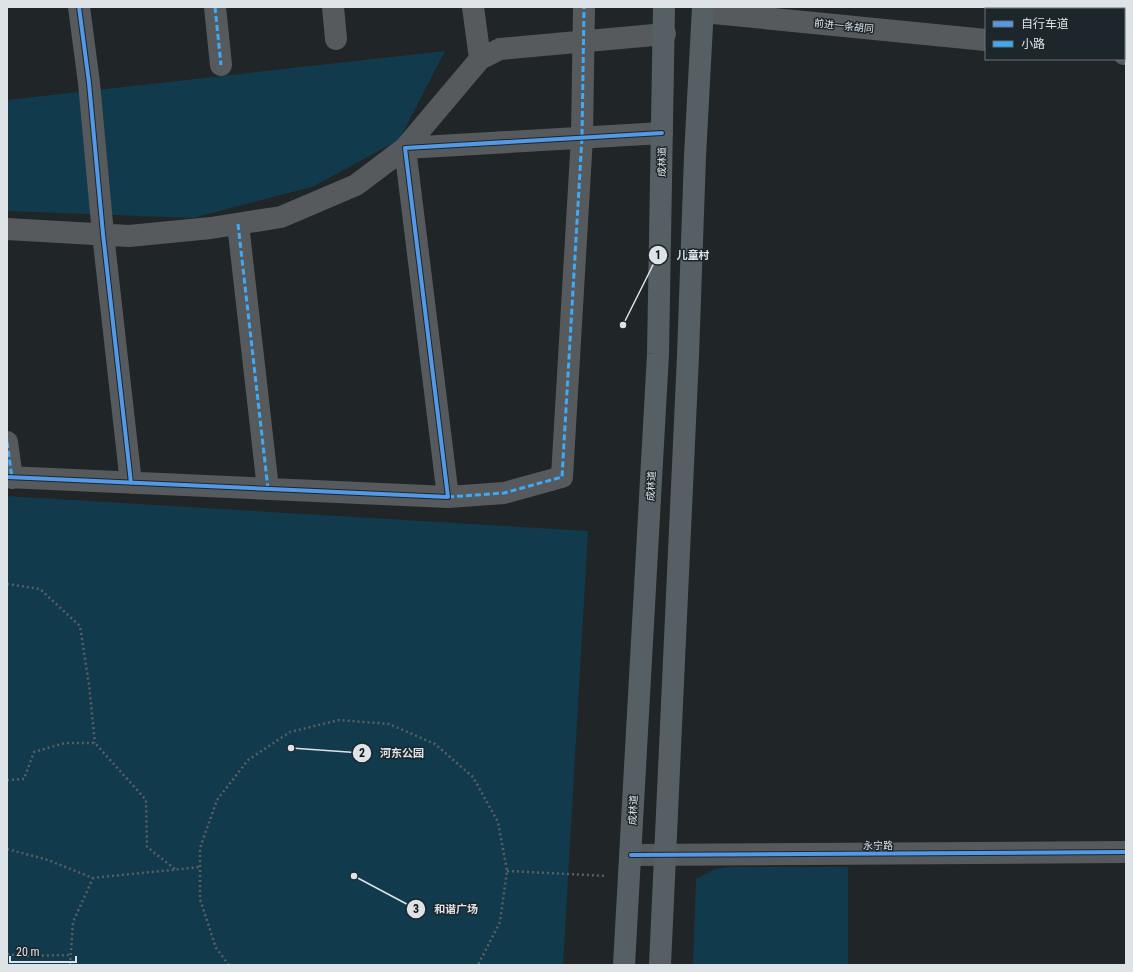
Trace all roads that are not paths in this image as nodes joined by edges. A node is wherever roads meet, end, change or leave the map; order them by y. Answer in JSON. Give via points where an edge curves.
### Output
{"nodes":[{"id":1,"x":79,"y":7,"type":"edge"},
{"id":2,"x":215,"y":7,"type":"edge"},
{"id":3,"x":332,"y":7,"type":"edge"},
{"id":4,"x":473,"y":7,"type":"edge"},
{"id":5,"x":584,"y":7,"type":"edge"},
{"id":6,"x":664,"y":7,"type":"edge"},
{"id":7,"x":703,"y":9,"type":"edge"},
{"id":8,"x":665,"y":34,"type":"junction"},
{"id":9,"x":336,"y":39,"type":"dead end"},
{"id":10,"x":985,"y":40,"type":"edge"},
{"id":11,"x":583,"y":42,"type":"junction"},
{"id":12,"x":480,"y":59,"type":"junction"},
{"id":13,"x":221,"y":65,"type":"dead end"},
{"id":14,"x":662,"y":133,"type":"junction"},
{"id":15,"x":582,"y":138,"type":"junction"},
{"id":16,"x":406,"y":148,"type":"junction"},
{"id":17,"x":238,"y":224,"type":"junction"},
{"id":18,"x":7,"y":229,"type":"edge"},
{"id":19,"x":103,"y":234,"type":"junction"},
{"id":20,"x":7,"y":442,"type":"edge"},
{"id":21,"x":9,"y":478,"type":"edge"},
{"id":22,"x":131,"y":483,"type":"junction"},
{"id":23,"x":268,"y":489,"type":"junction"},
{"id":24,"x":448,"y":497,"type":"junction"},
{"id":25,"x":1126,"y":852,"type":"edge"},
{"id":26,"x":666,"y":854,"type":"junction"},
{"id":27,"x":631,"y":855,"type":"junction"},
{"id":28,"x":624,"y":965,"type":"edge"},
{"id":29,"x":660,"y":965,"type":"edge"}],
"edges":[{"from":1,"to":19,"type":"street"},
{"from":2,"to":13,"type":"street"},
{"from":3,"to":9,"type":"street"},
{"from":4,"to":12,"type":"street"},
{"from":5,"to":11,"type":"street"},
{"from":6,"to":8,"type":"main road","name":"成林道"},
{"from":7,"to":10,"type":"street","name":"前进一条胡同"},
{"from":7,"to":26,"type":"main road"},
{"from":8,"to":11,"type":"street"},
{"from":8,"to":14,"type":"main road","name":"成林道"},
{"from":11,"to":12,"type":"street","via":[[500,50]]},
{"from":11,"to":15,"type":"street"},
{"from":12,"to":16,"type":"street"},
{"from":14,"to":15,"type":"street"},
{"from":14,"to":27,"type":"main road","name":"成林道","via":[[658,354]]},
{"from":15,"to":16,"type":"street"},
{"from":15,"to":24,"type":"street","via":[[562,477],[504,493]]},
{"from":16,"to":17,"type":"street","via":[[356,185],[281,217]]},
{"from":16,"to":24,"type":"street"},
{"from":17,"to":19,"type":"street","via":[[129,236]]},
{"from":17,"to":23,"type":"street"},
{"from":18,"to":19,"type":"street"},
{"from":19,"to":22,"type":"street"},
{"from":20,"to":21,"type":"street"},
{"from":21,"to":22,"type":"street"},
{"from":22,"to":23,"type":"street"},
{"from":23,"to":24,"type":"street"},
{"from":25,"to":26,"type":"street","name":"永宁路"},
{"from":26,"to":27,"type":"street","name":"永宁路"},
{"from":26,"to":29,"type":"main road"},
{"from":27,"to":28,"type":"main road","name":"成林道"}]}
